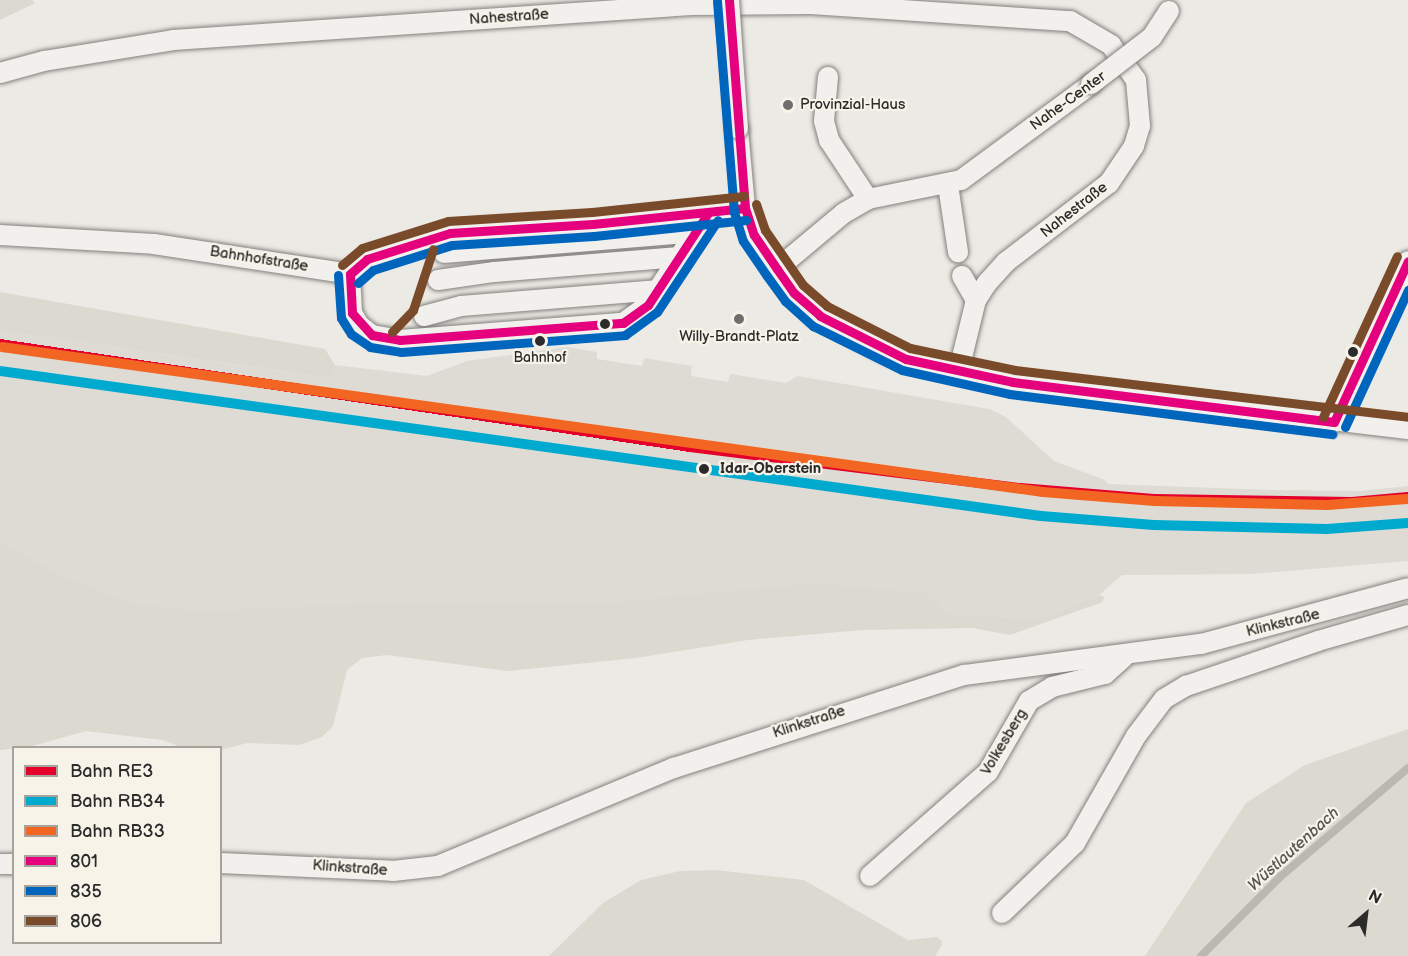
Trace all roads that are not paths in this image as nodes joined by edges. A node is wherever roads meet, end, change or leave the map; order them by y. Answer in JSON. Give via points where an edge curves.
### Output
{"nodes":[{"id":1,"x":729,"y":0,"type":"edge"},
{"id":2,"x":1171,"y":5,"type":"edge"},
{"id":3,"x":0,"y":73,"type":"edge"},
{"id":4,"x":828,"y":77,"type":"dead end"},
{"id":5,"x":948,"y":185,"type":"junction"},
{"id":6,"x":868,"y":199,"type":"junction"},
{"id":7,"x":745,"y":208,"type":"junction"},
{"id":8,"x":708,"y":213,"type":"junction"},
{"id":9,"x":698,"y":232,"type":"junction"},
{"id":10,"x":450,"y":233,"type":"junction"},
{"id":11,"x":0,"y":235,"type":"edge"},
{"id":12,"x":958,"y":252,"type":"dead end"},
{"id":13,"x":444,"y":254,"type":"junction"},
{"id":14,"x":682,"y":257,"type":"junction"},
{"id":15,"x":1408,"y":261,"type":"edge"},
{"id":16,"x":777,"y":269,"type":"junction"},
{"id":17,"x":350,"y":274,"type":"junction"},
{"id":18,"x":962,"y":276,"type":"dead end"},
{"id":19,"x":438,"y":280,"type":"junction"},
{"id":20,"x":659,"y":290,"type":"junction"},
{"id":21,"x":976,"y":300,"type":"junction"},
{"id":22,"x":424,"y":316,"type":"junction"},
{"id":23,"x":400,"y":340,"type":"junction"},
{"id":24,"x":958,"y":370,"type":"junction"},
{"id":25,"x":1334,"y":422,"type":"junction"},
{"id":26,"x":1408,"y":429,"type":"edge"},
{"id":27,"x":1408,"y":588,"type":"edge"},
{"id":28,"x":1408,"y":615,"type":"edge"},
{"id":29,"x":1124,"y":657,"type":"junction"},
{"id":30,"x":222,"y":863,"type":"edge"},
{"id":31,"x":870,"y":876,"type":"dead end"},
{"id":32,"x":1002,"y":913,"type":"dead end"}],
"edges":[{"from":1,"to":7,"type":"street","bridge":true},
{"from":2,"to":5,"type":"street","name":"Nahe-Center","bridge":true,"via":[[1152,37]]},
{"from":3,"to":21,"type":"street","name":"Nahestraße","via":[[54,59],[173,40],[692,5],[811,4],[1070,21],[1110,45],[1136,80],[1140,126],[1134,146],[1123,168],[1109,183],[1006,262]]},
{"from":4,"to":6,"type":"street","via":[[824,112],[829,140]]},
{"from":5,"to":6,"type":"street","name":"Nahe-Center","via":[[892,191]]},
{"from":5,"to":12,"type":"street"},
{"from":6,"to":16,"type":"street","name":"Nahe-Center","via":[[844,213]]},
{"from":7,"to":8,"type":"street"},
{"from":7,"to":16,"type":"street","via":[[754,235]]},
{"from":8,"to":9,"type":"street"},
{"from":8,"to":10,"type":"street"},
{"from":9,"to":13,"type":"street"},
{"from":9,"to":14,"type":"street"},
{"from":10,"to":13,"type":"street"},
{"from":10,"to":17,"type":"street","via":[[367,259]]},
{"from":11,"to":17,"type":"street","name":"Bahnhofstraße","via":[[154,244]]},
{"from":13,"to":19,"type":"street"},
{"from":14,"to":19,"type":"street"},
{"from":14,"to":20,"type":"street"},
{"from":15,"to":25,"type":"street"},
{"from":16,"to":24,"type":"street","via":[[794,293],[820,316],[862,340],[906,359]]},
{"from":17,"to":23,"type":"street","via":[[352,313],[360,325],[372,335]]},
{"from":18,"to":21,"type":"street"},
{"from":19,"to":22,"type":"street"},
{"from":20,"to":22,"type":"street","via":[[460,306]]},
{"from":20,"to":23,"type":"street","via":[[637,316],[623,323]]},
{"from":21,"to":24,"type":"street","name":"Nahestraße"},
{"from":22,"to":23,"type":"street"},
{"from":24,"to":25,"type":"street","via":[[1013,382]]},
{"from":25,"to":26,"type":"street"},
{"from":27,"to":29,"type":"street","name":"Klinkstraße","via":[[1201,644]]},
{"from":28,"to":32,"type":"street","via":[[1186,686],[1164,699],[1137,736],[1075,843]]},
{"from":29,"to":30,"type":"street","name":"Klinkstraße","via":[[964,675],[878,700],[674,768],[438,866],[393,871]]},
{"from":29,"to":31,"type":"street","name":"Volkesberg","via":[[1105,674],[1052,687],[1029,700],[988,772]]}]}
